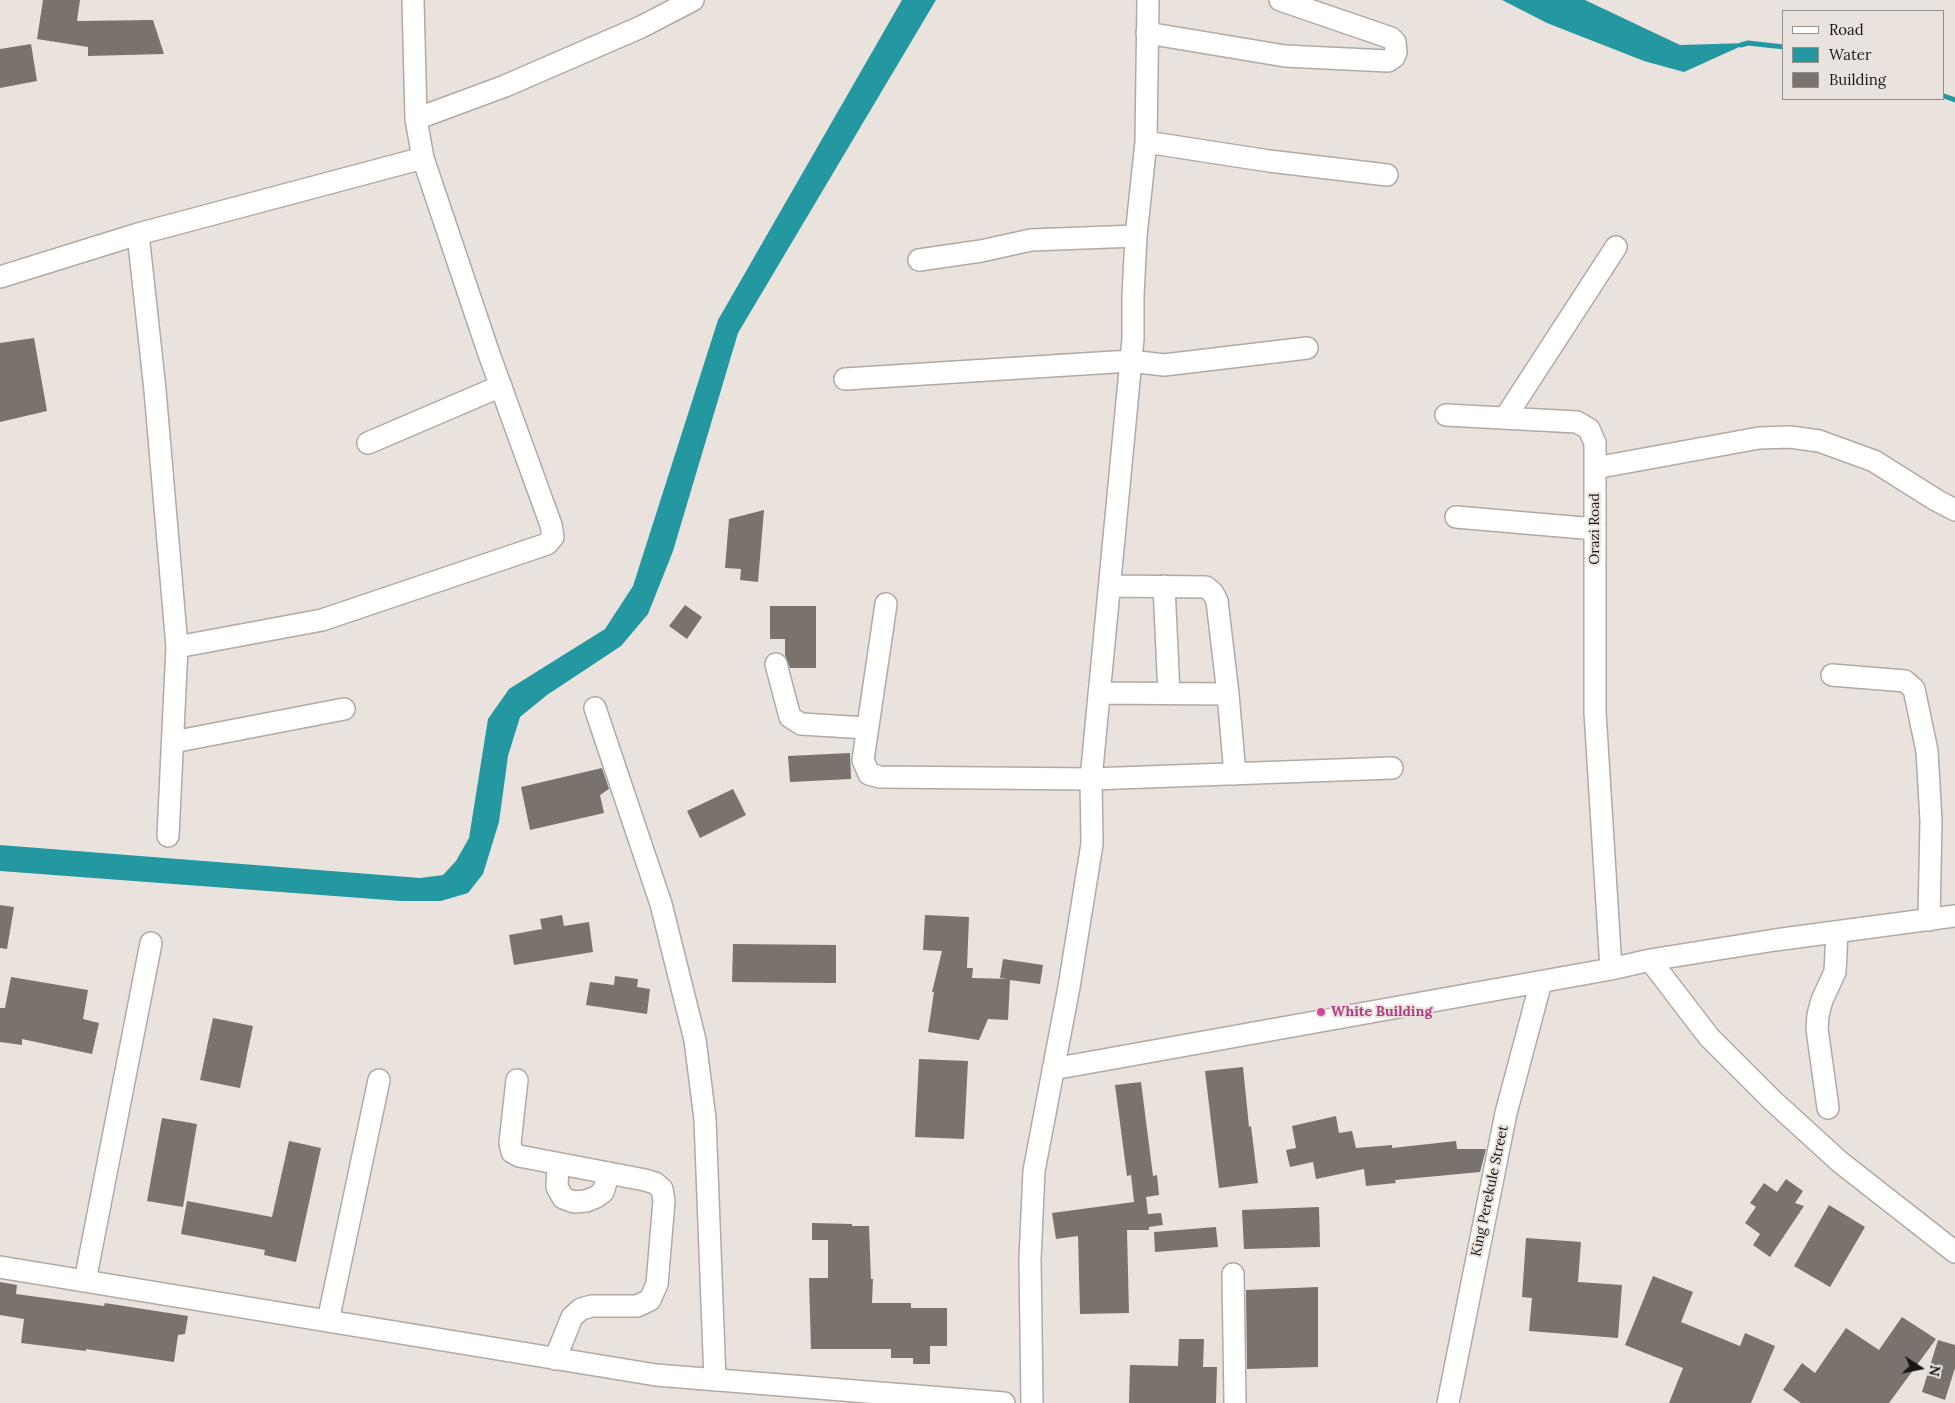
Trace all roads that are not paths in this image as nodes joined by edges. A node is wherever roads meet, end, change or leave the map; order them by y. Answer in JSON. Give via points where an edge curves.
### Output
{"nodes":[{"id":1,"x":413,"y":0,"type":"edge"},
{"id":2,"x":1148,"y":0,"type":"edge"},
{"id":3,"x":1280,"y":0,"type":"edge"},
{"id":4,"x":689,"y":1,"type":"edge"},
{"id":5,"x":1147,"y":33,"type":"junction"},
{"id":6,"x":416,"y":119,"type":"junction"},
{"id":7,"x":1146,"y":142,"type":"junction"},
{"id":8,"x":423,"y":158,"type":"junction"},
{"id":9,"x":1387,"y":174,"type":"dead end"},
{"id":10,"x":138,"y":234,"type":"junction"},
{"id":11,"x":1136,"y":236,"type":"junction"},
{"id":12,"x":1616,"y":247,"type":"dead end"},
{"id":13,"x":919,"y":260,"type":"dead end"},
{"id":14,"x":0,"y":277,"type":"edge"},
{"id":15,"x":1307,"y":348,"type":"dead end"},
{"id":16,"x":1130,"y":361,"type":"junction"},
{"id":17,"x":845,"y":379,"type":"dead end"},
{"id":18,"x":501,"y":386,"type":"junction"},
{"id":19,"x":1446,"y":415,"type":"dead end"},
{"id":20,"x":1505,"y":418,"type":"junction"},
{"id":21,"x":368,"y":443,"type":"dead end"},
{"id":22,"x":1595,"y":468,"type":"junction"},
{"id":23,"x":1955,"y":510,"type":"edge"},
{"id":24,"x":1456,"y":518,"type":"dead end"},
{"id":25,"x":1595,"y":529,"type":"junction"},
{"id":26,"x":1110,"y":586,"type":"junction"},
{"id":27,"x":1164,"y":586,"type":"junction"},
{"id":28,"x":886,"y":604,"type":"dead end"},
{"id":29,"x":176,"y":647,"type":"junction"},
{"id":30,"x":776,"y":664,"type":"dead end"},
{"id":31,"x":1832,"y":675,"type":"dead end"},
{"id":32,"x":1100,"y":693,"type":"junction"},
{"id":33,"x":1169,"y":694,"type":"junction"},
{"id":34,"x":1228,"y":694,"type":"junction"},
{"id":35,"x":595,"y":708,"type":"dead end"},
{"id":36,"x":344,"y":709,"type":"dead end"},
{"id":37,"x":867,"y":728,"type":"junction"},
{"id":38,"x":173,"y":742,"type":"junction"},
{"id":39,"x":1392,"y":768,"type":"dead end"},
{"id":40,"x":1235,"y":774,"type":"junction"},
{"id":41,"x":1092,"y":779,"type":"junction"},
{"id":42,"x":168,"y":836,"type":"dead end"},
{"id":43,"x":1955,"y":916,"type":"edge"},
{"id":44,"x":1929,"y":920,"type":"junction"},
{"id":45,"x":1837,"y":932,"type":"junction"},
{"id":46,"x":150,"y":943,"type":"dead end"},
{"id":47,"x":1650,"y":960,"type":"junction"},
{"id":48,"x":1611,"y":969,"type":"junction"},
{"id":49,"x":1541,"y":982,"type":"junction"},
{"id":50,"x":1054,"y":1069,"type":"junction"},
{"id":51,"x":379,"y":1080,"type":"dead end"},
{"id":52,"x":517,"y":1080,"type":"dead end"},
{"id":53,"x":1828,"y":1108,"type":"dead end"},
{"id":54,"x":558,"y":1164,"type":"junction"},
{"id":55,"x":609,"y":1173,"type":"junction"},
{"id":56,"x":1955,"y":1252,"type":"edge"},
{"id":57,"x":0,"y":1267,"type":"edge"},
{"id":58,"x":1234,"y":1274,"type":"dead end"},
{"id":59,"x":85,"y":1281,"type":"junction"},
{"id":60,"x":328,"y":1321,"type":"junction"},
{"id":61,"x":555,"y":1358,"type":"junction"},
{"id":62,"x":715,"y":1380,"type":"junction"},
{"id":63,"x":1004,"y":1403,"type":"edge"},
{"id":64,"x":1032,"y":1403,"type":"edge"},
{"id":65,"x":1235,"y":1403,"type":"edge"},
{"id":66,"x":1448,"y":1403,"type":"edge"}],
"edges":[{"from":1,"to":6,"type":"street"},
{"from":2,"to":5,"type":"street"},
{"from":3,"to":5,"type":"street","via":[[1391,38],[1395,42],[1394,57],[1388,61],[1285,56]]},
{"from":4,"to":6,"type":"street","via":[[641,27],[505,86]]},
{"from":5,"to":7,"type":"street"},
{"from":6,"to":8,"type":"street"},
{"from":7,"to":9,"type":"street","via":[[1269,161]]},
{"from":7,"to":11,"type":"street"},
{"from":8,"to":10,"type":"street"},
{"from":8,"to":18,"type":"street"},
{"from":10,"to":14,"type":"street"},
{"from":10,"to":29,"type":"street","via":[[155,390]]},
{"from":11,"to":13,"type":"street","via":[[1031,240]]},
{"from":11,"to":16,"type":"street"},
{"from":12,"to":20,"type":"street"},
{"from":15,"to":16,"type":"street","via":[[1164,365]]},
{"from":16,"to":17,"type":"street"},
{"from":16,"to":26,"type":"street"},
{"from":18,"to":21,"type":"street"},
{"from":18,"to":29,"type":"street","via":[[551,525],[552,538],[547,544],[322,620]]},
{"from":19,"to":20,"type":"street","name":"Orazi Road"},
{"from":20,"to":22,"type":"street","name":"Orazi Road","via":[[1577,422],[1588,429],[1595,443]]},
{"from":22,"to":23,"type":"street","via":[[1759,438],[1790,437],[1819,441],[1874,461]]},
{"from":22,"to":25,"type":"street","name":"Orazi Road"},
{"from":24,"to":25,"type":"street"},
{"from":25,"to":48,"type":"street","name":"Orazi Road","via":[[1595,712]]},
{"from":26,"to":27,"type":"street"},
{"from":26,"to":32,"type":"street"},
{"from":27,"to":33,"type":"street"},
{"from":27,"to":34,"type":"street","via":[[1206,587],[1214,593],[1218,601]]},
{"from":28,"to":37,"type":"street"},
{"from":29,"to":38,"type":"street"},
{"from":30,"to":37,"type":"street","via":[[790,717],[802,724]]},
{"from":31,"to":44,"type":"street","via":[[1905,682],[1914,689],[1927,760],[1931,821]]},
{"from":32,"to":33,"type":"street"},
{"from":32,"to":41,"type":"street"},
{"from":33,"to":34,"type":"street"},
{"from":34,"to":40,"type":"street"},
{"from":35,"to":62,"type":"street","via":[[661,904],[696,1040],[706,1119]]},
{"from":36,"to":38,"type":"street"},
{"from":37,"to":41,"type":"street","via":[[862,760],[869,774],[880,778]]},
{"from":38,"to":42,"type":"street"},
{"from":39,"to":40,"type":"street"},
{"from":40,"to":41,"type":"street"},
{"from":41,"to":50,"type":"street","via":[[1092,844]]},
{"from":43,"to":44,"type":"street"},
{"from":44,"to":45,"type":"street"},
{"from":45,"to":47,"type":"street"},
{"from":45,"to":53,"type":"street","via":[[1835,972],[1820,1007],[1817,1029]]},
{"from":46,"to":59,"type":"street"},
{"from":47,"to":48,"type":"street"},
{"from":47,"to":56,"type":"street","via":[[1709,1037],[1772,1100],[1840,1162]]},
{"from":48,"to":49,"type":"street"},
{"from":49,"to":50,"type":"street"},
{"from":49,"to":66,"type":"street","name":"King Perekule Street","via":[[1506,1113]]},
{"from":50,"to":64,"type":"street","via":[[1034,1172],[1030,1259]]},
{"from":51,"to":60,"type":"street"},
{"from":52,"to":54,"type":"street","via":[[510,1143],[512,1152]]},
{"from":54,"to":55,"type":"street"},
{"from":54,"to":55,"type":"street","via":[[557,1187],[563,1198],[574,1202],[586,1201],[603,1192]]},
{"from":55,"to":61,"type":"street","via":[[655,1183],[662,1189],[664,1202],[657,1284],[650,1300],[637,1306],[581,1309],[572,1317]]},
{"from":57,"to":59,"type":"street"},
{"from":58,"to":65,"type":"street"},
{"from":59,"to":60,"type":"street"},
{"from":60,"to":61,"type":"street"},
{"from":61,"to":62,"type":"street","via":[[656,1375]]},
{"from":62,"to":63,"type":"street"}]}
